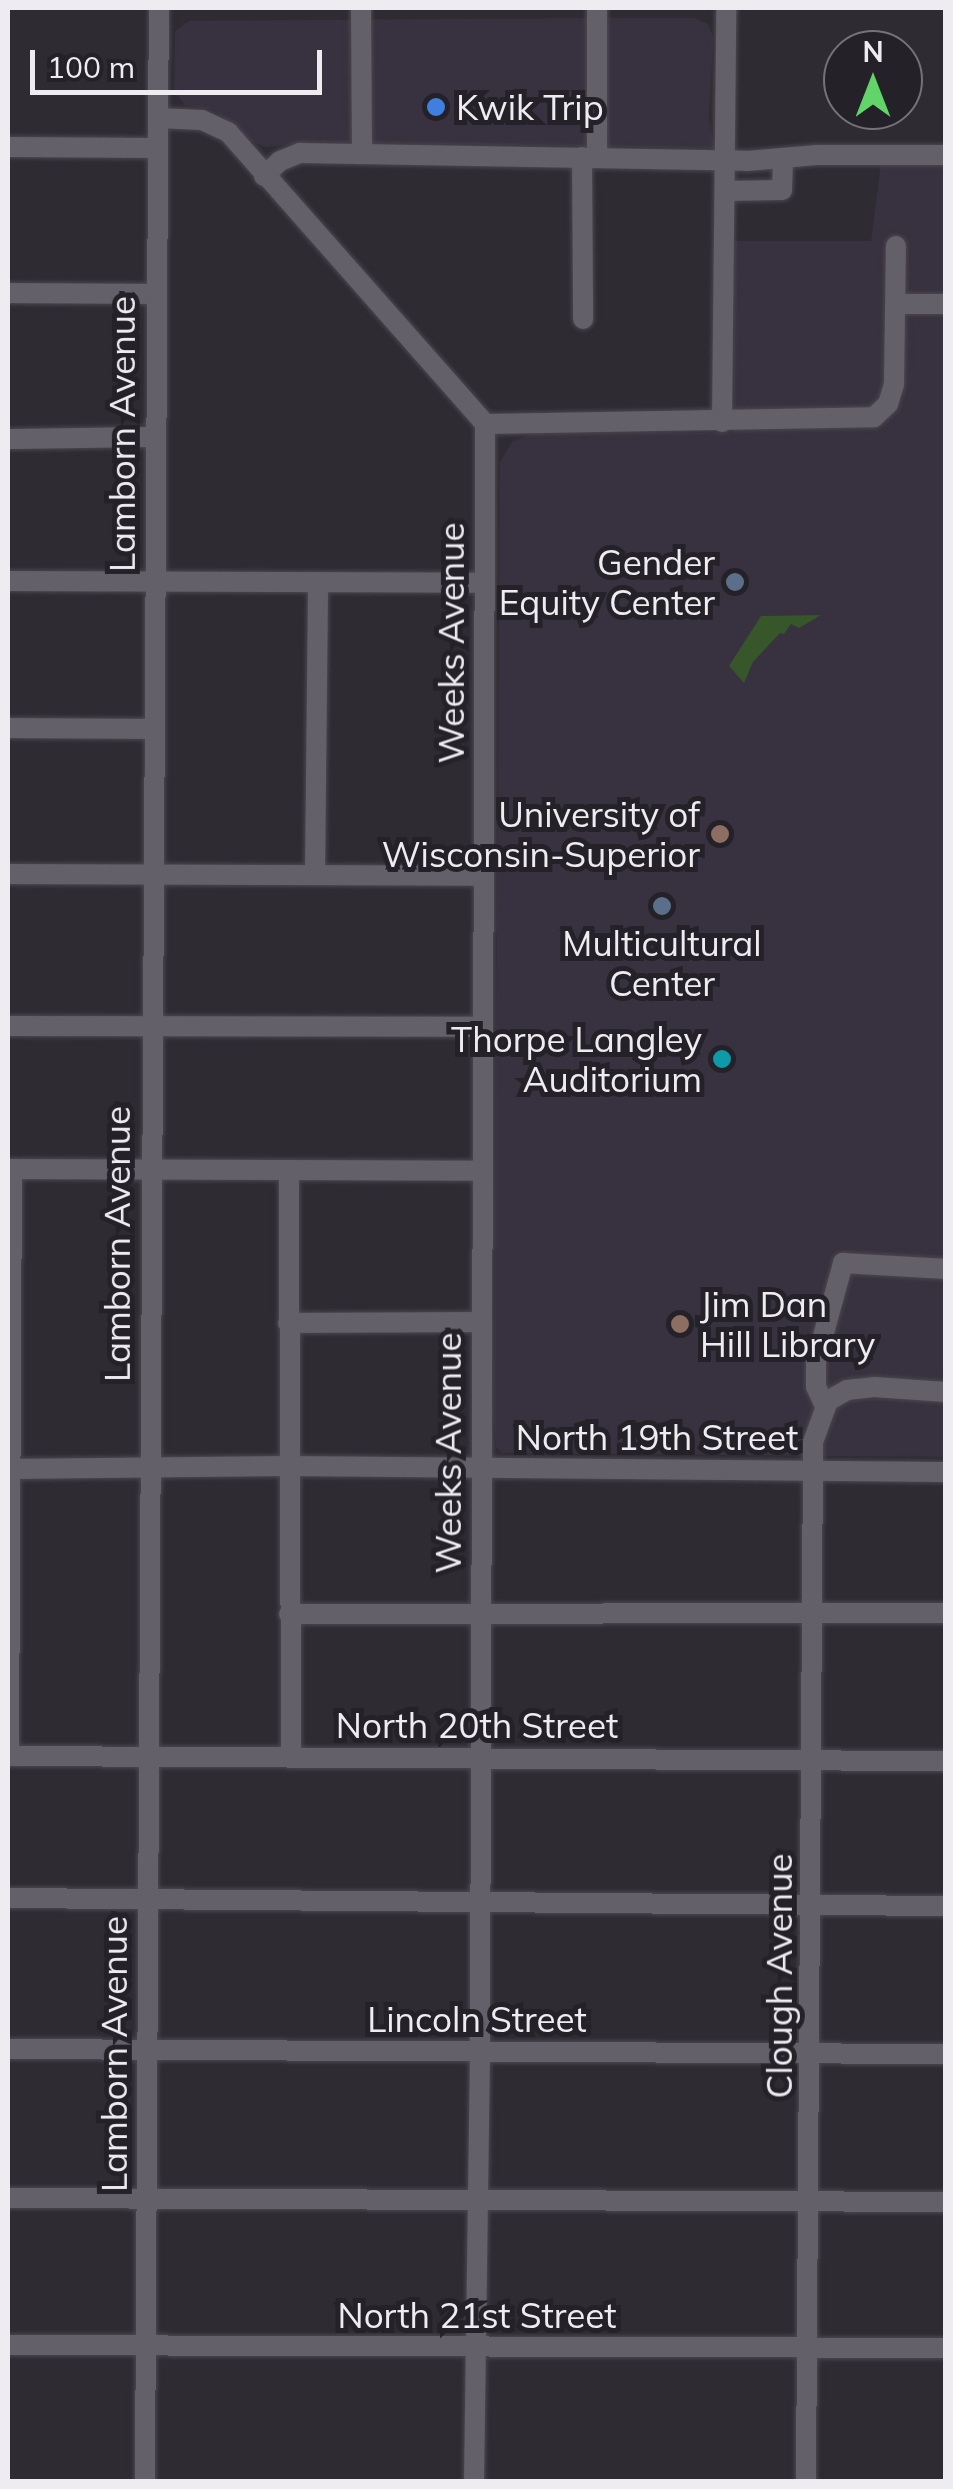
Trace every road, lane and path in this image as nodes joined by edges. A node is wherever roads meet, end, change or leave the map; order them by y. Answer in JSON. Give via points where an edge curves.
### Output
{"nodes":[{"id":1,"x":159,"y":8,"type":"edge"},
{"id":2,"x":361,"y":8,"type":"edge"},
{"id":3,"x":597,"y":8,"type":"edge"},
{"id":4,"x":726,"y":8,"type":"edge"},
{"id":5,"x":158,"y":118,"type":"junction"},
{"id":6,"x":8,"y":147,"type":"edge"},
{"id":7,"x":158,"y":148,"type":"junction"},
{"id":8,"x":362,"y":154,"type":"junction"},
{"id":9,"x":946,"y":155,"type":"edge"},
{"id":10,"x":590,"y":158,"type":"junction"},
{"id":11,"x":782,"y":159,"type":"junction"},
{"id":12,"x":725,"y":160,"type":"junction"},
{"id":13,"x":264,"y":176,"type":"junction"},
{"id":14,"x":724,"y":191,"type":"junction"},
{"id":15,"x":896,"y":246,"type":"dead end"},
{"id":16,"x":8,"y":293,"type":"edge"},
{"id":17,"x":155,"y":294,"type":"junction"},
{"id":18,"x":896,"y":304,"type":"junction"},
{"id":19,"x":946,"y":304,"type":"edge"},
{"id":20,"x":583,"y":319,"type":"dead end"},
{"id":21,"x":722,"y":422,"type":"junction"},
{"id":22,"x":484,"y":424,"type":"junction"},
{"id":23,"x":154,"y":437,"type":"junction"},
{"id":24,"x":8,"y":439,"type":"edge"},
{"id":25,"x":8,"y":581,"type":"edge"},
{"id":26,"x":154,"y":582,"type":"junction"},
{"id":27,"x":318,"y":582,"type":"junction"},
{"id":28,"x":484,"y":583,"type":"junction"},
{"id":29,"x":8,"y":728,"type":"edge"},
{"id":30,"x":153,"y":729,"type":"junction"},
{"id":31,"x":8,"y":874,"type":"edge"},
{"id":32,"x":152,"y":874,"type":"junction"},
{"id":33,"x":315,"y":875,"type":"junction"},
{"id":34,"x":482,"y":876,"type":"junction"},
{"id":35,"x":8,"y":1026,"type":"edge"},
{"id":36,"x":152,"y":1028,"type":"junction"},
{"id":37,"x":483,"y":1028,"type":"junction"},
{"id":38,"x":10,"y":1169,"type":"edge"},
{"id":39,"x":150,"y":1170,"type":"junction"},
{"id":40,"x":288,"y":1170,"type":"junction"},
{"id":41,"x":482,"y":1171,"type":"junction"},
{"id":42,"x":946,"y":1270,"type":"edge"},
{"id":43,"x":9,"y":1318,"type":"edge"},
{"id":44,"x":481,"y":1322,"type":"junction"},
{"id":45,"x":288,"y":1324,"type":"junction"},
{"id":46,"x":946,"y":1392,"type":"edge"},
{"id":47,"x":825,"y":1406,"type":"junction"},
{"id":48,"x":148,"y":1466,"type":"junction"},
{"id":49,"x":287,"y":1466,"type":"junction"},
{"id":50,"x":479,"y":1468,"type":"junction"},
{"id":51,"x":9,"y":1469,"type":"edge"},
{"id":52,"x":812,"y":1471,"type":"junction"},
{"id":53,"x":946,"y":1472,"type":"edge"},
{"id":54,"x":8,"y":1606,"type":"edge"},
{"id":55,"x":480,"y":1612,"type":"junction"},
{"id":56,"x":811,"y":1613,"type":"junction"},
{"id":57,"x":289,"y":1614,"type":"junction"},
{"id":58,"x":946,"y":1614,"type":"edge"},
{"id":59,"x":8,"y":1756,"type":"edge"},
{"id":60,"x":148,"y":1756,"type":"junction"},
{"id":61,"x":291,"y":1756,"type":"junction"},
{"id":62,"x":481,"y":1758,"type":"junction"},
{"id":63,"x":812,"y":1760,"type":"junction"},
{"id":64,"x":946,"y":1761,"type":"edge"},
{"id":65,"x":8,"y":1898,"type":"edge"},
{"id":66,"x":147,"y":1898,"type":"junction"},
{"id":67,"x":480,"y":1903,"type":"junction"},
{"id":68,"x":812,"y":1905,"type":"junction"},
{"id":69,"x":946,"y":1906,"type":"edge"},
{"id":70,"x":8,"y":2049,"type":"edge"},
{"id":71,"x":146,"y":2050,"type":"junction"},
{"id":72,"x":480,"y":2051,"type":"junction"},
{"id":73,"x":810,"y":2053,"type":"junction"},
{"id":74,"x":946,"y":2054,"type":"edge"},
{"id":75,"x":8,"y":2198,"type":"edge"},
{"id":76,"x":146,"y":2200,"type":"junction"},
{"id":77,"x":811,"y":2200,"type":"junction"},
{"id":78,"x":478,"y":2201,"type":"junction"},
{"id":79,"x":946,"y":2202,"type":"edge"},
{"id":80,"x":8,"y":2344,"type":"edge"},
{"id":81,"x":145,"y":2345,"type":"junction"},
{"id":82,"x":807,"y":2347,"type":"junction"},
{"id":83,"x":478,"y":2348,"type":"junction"},
{"id":84,"x":946,"y":2348,"type":"edge"},
{"id":85,"x":145,"y":2482,"type":"edge"},
{"id":86,"x":474,"y":2482,"type":"edge"},
{"id":87,"x":806,"y":2482,"type":"edge"}],
"edges":[{"from":1,"to":5,"type":"street","name":"Lamborn Avenue"},
{"from":2,"to":8,"type":"street"},
{"from":3,"to":10,"type":"street"},
{"from":4,"to":12,"type":"street"},
{"from":5,"to":7,"type":"street","name":"Lamborn Avenue"},
{"from":5,"to":13,"type":"street","via":[[216,124]]},
{"from":6,"to":7,"type":"street"},
{"from":7,"to":17,"type":"street","name":"Lamborn Avenue"},
{"from":8,"to":10,"type":"street"},
{"from":8,"to":13,"type":"street","via":[[293,154]]},
{"from":9,"to":11,"type":"street"},
{"from":10,"to":12,"type":"street"},
{"from":10,"to":20,"type":"street"},
{"from":11,"to":12,"type":"street"},
{"from":11,"to":14,"type":"street","via":[[782,190]]},
{"from":12,"to":14,"type":"street"},
{"from":13,"to":22,"type":"street"},
{"from":14,"to":21,"type":"street"},
{"from":15,"to":18,"type":"street"},
{"from":16,"to":17,"type":"street"},
{"from":17,"to":23,"type":"street","name":"Lamborn Avenue"},
{"from":18,"to":19,"type":"street"},
{"from":18,"to":21,"type":"street","via":[[892,396],[885,409],[866,419]]},
{"from":21,"to":22,"type":"street"},
{"from":22,"to":28,"type":"street","name":"Weeks Avenue"},
{"from":23,"to":24,"type":"street"},
{"from":23,"to":26,"type":"street","name":"Lamborn Avenue"},
{"from":25,"to":26,"type":"street"},
{"from":26,"to":27,"type":"street"},
{"from":26,"to":30,"type":"street","name":"Lamborn Avenue"},
{"from":27,"to":28,"type":"street"},
{"from":27,"to":33,"type":"street"},
{"from":28,"to":34,"type":"street","name":"Weeks Avenue"},
{"from":29,"to":30,"type":"street"},
{"from":30,"to":32,"type":"street","name":"Lamborn Avenue"},
{"from":31,"to":32,"type":"street"},
{"from":32,"to":33,"type":"street"},
{"from":32,"to":36,"type":"street","name":"Lamborn Avenue"},
{"from":33,"to":34,"type":"street"},
{"from":34,"to":37,"type":"street","name":"Weeks Avenue"},
{"from":35,"to":36,"type":"street"},
{"from":36,"to":37,"type":"street"},
{"from":36,"to":39,"type":"street","name":"Lamborn Avenue"},
{"from":37,"to":41,"type":"street","name":"Weeks Avenue"},
{"from":38,"to":39,"type":"street"},
{"from":38,"to":43,"type":"street"},
{"from":39,"to":40,"type":"street"},
{"from":39,"to":48,"type":"street","name":"Lamborn Avenue"},
{"from":40,"to":41,"type":"street"},
{"from":40,"to":45,"type":"street"},
{"from":41,"to":44,"type":"street","name":"Weeks Avenue"},
{"from":42,"to":47,"type":"street","via":[[843,1264],[815,1368]]},
{"from":43,"to":51,"type":"street"},
{"from":44,"to":45,"type":"street"},
{"from":44,"to":50,"type":"street","name":"Weeks Avenue"},
{"from":45,"to":49,"type":"street"},
{"from":46,"to":47,"type":"street","via":[[858,1387]]},
{"from":47,"to":52,"type":"street","name":"Clough Avenue","via":[[814,1435]]},
{"from":48,"to":49,"type":"street","name":"North 19th Street"},
{"from":48,"to":51,"type":"street","name":"North 19th Street"},
{"from":48,"to":60,"type":"street","name":"Lamborn Avenue"},
{"from":49,"to":50,"type":"street","name":"North 19th Street"},
{"from":49,"to":57,"type":"street"},
{"from":50,"to":52,"type":"street","name":"North 19th Street"},
{"from":50,"to":55,"type":"street","name":"Weeks Avenue"},
{"from":51,"to":54,"type":"street"},
{"from":52,"to":53,"type":"street","name":"North 19th Street"},
{"from":52,"to":56,"type":"street","name":"Clough Avenue"},
{"from":54,"to":59,"type":"street"},
{"from":55,"to":56,"type":"street"},
{"from":55,"to":57,"type":"street"},
{"from":55,"to":62,"type":"street","name":"Weeks Avenue"},
{"from":56,"to":58,"type":"street"},
{"from":56,"to":63,"type":"street","name":"Clough Avenue"},
{"from":57,"to":61,"type":"street"},
{"from":59,"to":60,"type":"street","name":"North 20th Street"},
{"from":60,"to":61,"type":"street","name":"North 20th Street"},
{"from":60,"to":66,"type":"street","name":"Lamborn Avenue"},
{"from":61,"to":62,"type":"street","name":"North 20th Street"},
{"from":62,"to":63,"type":"street","name":"North 20th Street"},
{"from":62,"to":67,"type":"street","name":"Weeks Avenue"},
{"from":63,"to":64,"type":"street","name":"North 20th Street"},
{"from":63,"to":68,"type":"street","name":"Clough Avenue"},
{"from":65,"to":66,"type":"street"},
{"from":66,"to":67,"type":"street"},
{"from":66,"to":71,"type":"street","name":"Lamborn Avenue"},
{"from":67,"to":68,"type":"street"},
{"from":67,"to":72,"type":"street","name":"Weeks Avenue"},
{"from":68,"to":69,"type":"street"},
{"from":68,"to":73,"type":"street","name":"Clough Avenue"},
{"from":70,"to":71,"type":"street","name":"Lincoln Street"},
{"from":71,"to":72,"type":"street","name":"Lincoln Street"},
{"from":71,"to":76,"type":"street","name":"Lamborn Avenue"},
{"from":72,"to":73,"type":"street","name":"Lincoln Street"},
{"from":72,"to":78,"type":"street","name":"Weeks Avenue"},
{"from":73,"to":74,"type":"street","name":"Lincoln Street"},
{"from":73,"to":77,"type":"street","name":"Clough Avenue"},
{"from":75,"to":76,"type":"street"},
{"from":76,"to":78,"type":"street"},
{"from":76,"to":81,"type":"street","name":"Lamborn Avenue"},
{"from":77,"to":78,"type":"street"},
{"from":77,"to":79,"type":"street"},
{"from":77,"to":82,"type":"street","name":"Clough Avenue"},
{"from":78,"to":83,"type":"street","name":"Weeks Avenue"},
{"from":80,"to":81,"type":"street","name":"North 21st Street"},
{"from":81,"to":83,"type":"street","name":"North 21st Street"},
{"from":81,"to":85,"type":"street","name":"Lamborn Avenue"},
{"from":82,"to":83,"type":"street","name":"North 21st Street"},
{"from":82,"to":84,"type":"street","name":"North 21st Street"},
{"from":82,"to":87,"type":"street","name":"Clough Avenue"},
{"from":83,"to":86,"type":"street","name":"Weeks Avenue"}]}
